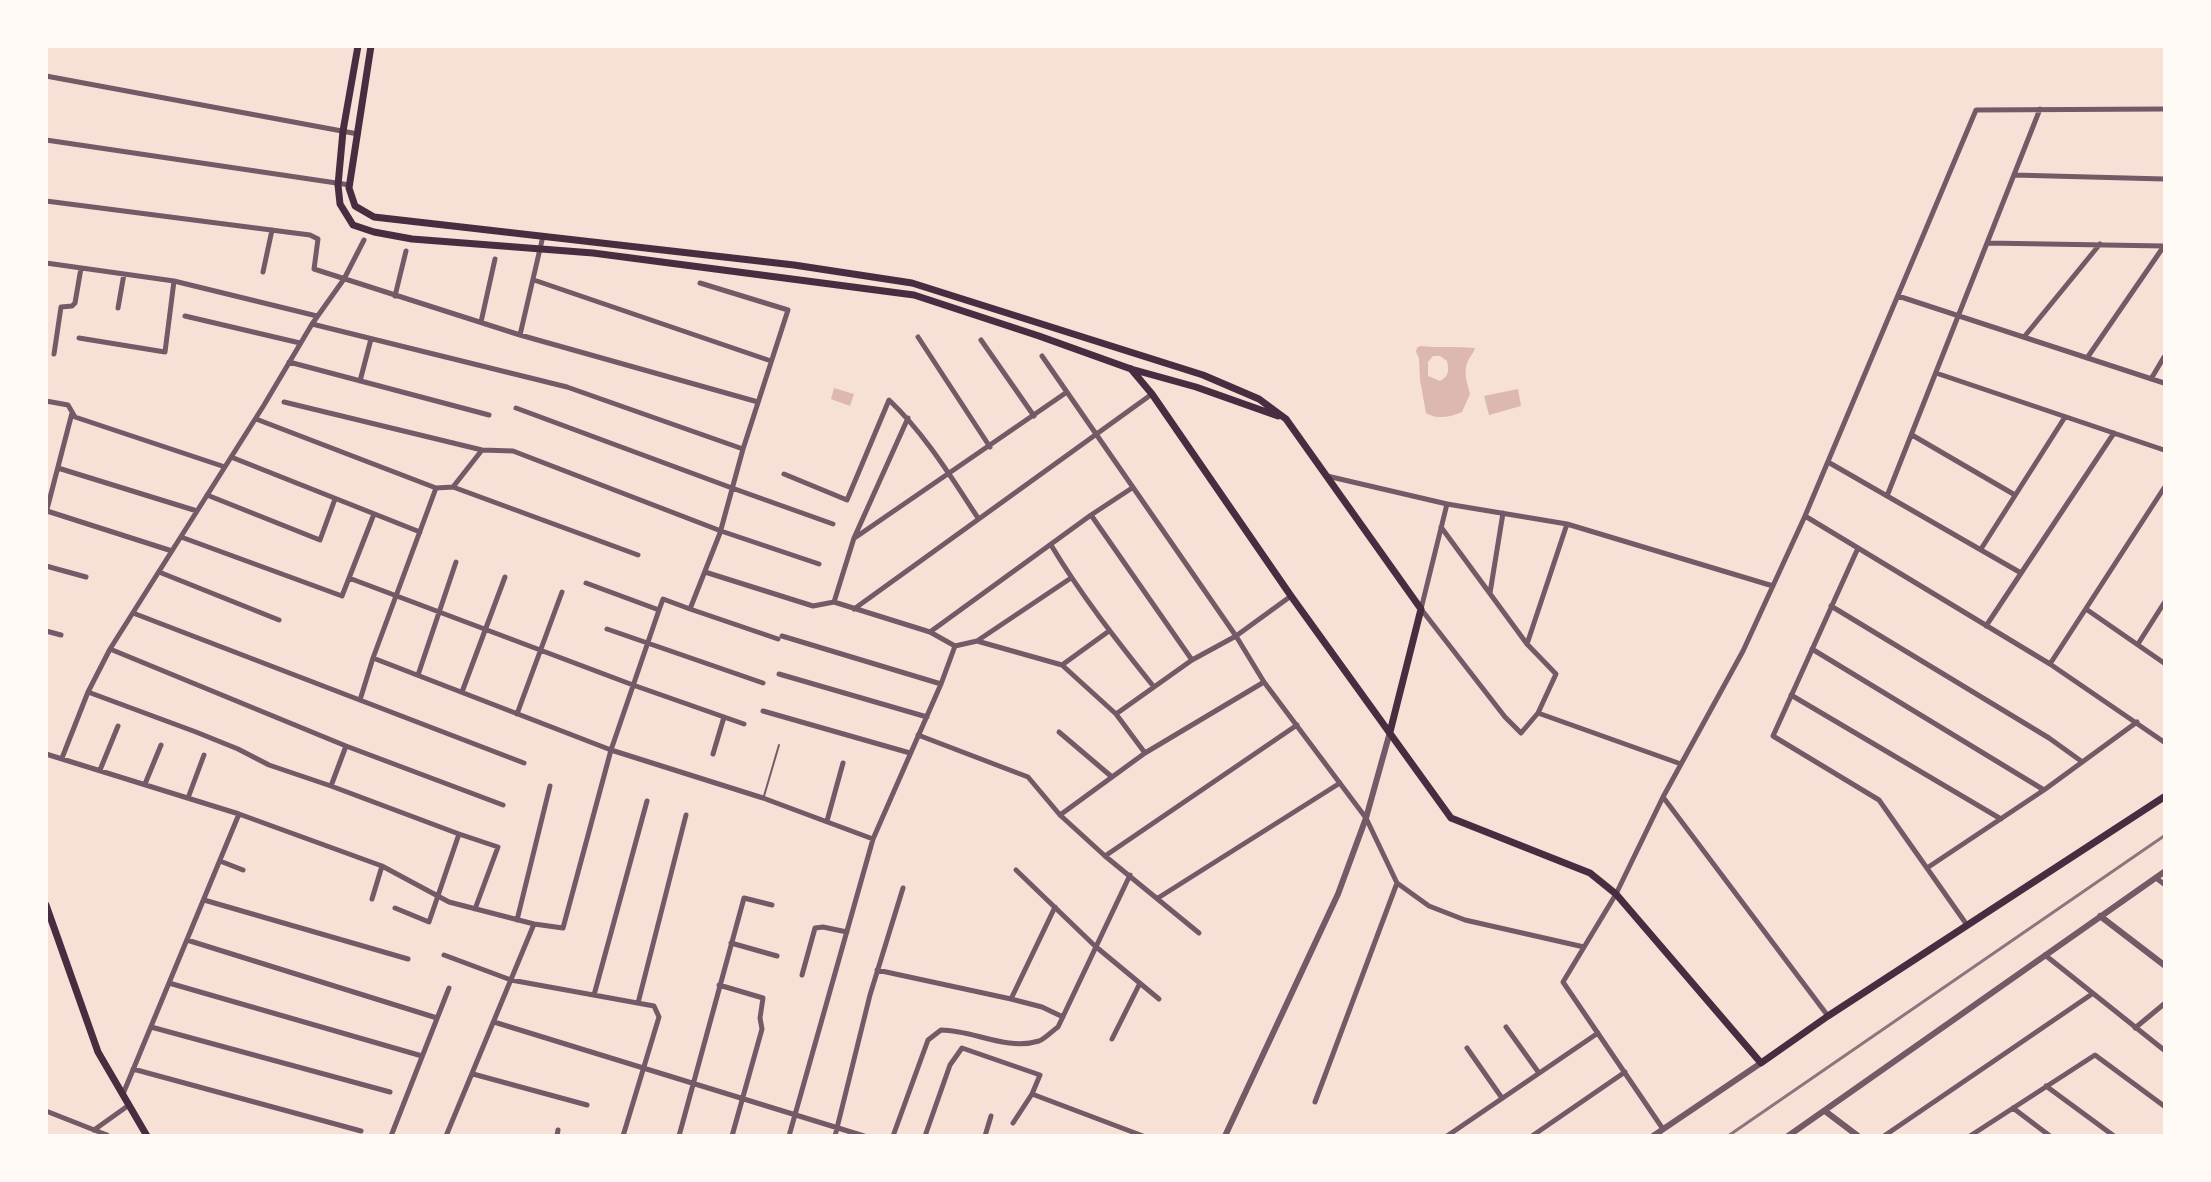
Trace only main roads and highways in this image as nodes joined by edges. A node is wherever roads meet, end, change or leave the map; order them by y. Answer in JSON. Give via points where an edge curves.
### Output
{"nodes":[{"id":1,"x":358,"y":46,"type":"edge"},
{"id":2,"x":371,"y":46,"type":"edge"},
{"id":3,"x":794,"y":265,"type":"junction"},
{"id":4,"x":792,"y":279,"type":"junction"},
{"id":5,"x":1119,"y":348,"type":"junction"},
{"id":6,"x":1114,"y":363,"type":"junction"},
{"id":7,"x":1131,"y":369,"type":"junction"},
{"id":8,"x":1286,"y":419,"type":"junction"},
{"id":9,"x":1390,"y":732,"type":"junction"},
{"id":10,"x":2164,"y":797,"type":"edge"},
{"id":11,"x":46,"y":905,"type":"edge"},
{"id":12,"x":147,"y":1136,"type":"edge"}],
"edges":[{"from":1,"to":4,"type":"main road","via":[[338,185],[340,204],[353,225],[412,239],[542,248]]},
{"from":2,"to":3,"type":"main road","via":[[350,185],[355,206],[374,217]]},
{"from":3,"to":4,"type":"main road"},
{"from":3,"to":5,"type":"main road","via":[[912,283]]},
{"from":4,"to":6,"type":"main road","via":[[914,295]]},
{"from":5,"to":6,"type":"main road"},
{"from":5,"to":8,"type":"main road","via":[[1203,375],[1260,399]]},
{"from":6,"to":7,"type":"main road"},
{"from":7,"to":8,"type":"main road"},
{"from":7,"to":9,"type":"main road"},
{"from":8,"to":9,"type":"main road","via":[[1421,609]]},
{"from":9,"to":10,"type":"main road","via":[[1451,818],[1590,873],[1616,894],[1761,1063]]},
{"from":11,"to":12,"type":"main road","via":[[98,1052]]}]}
